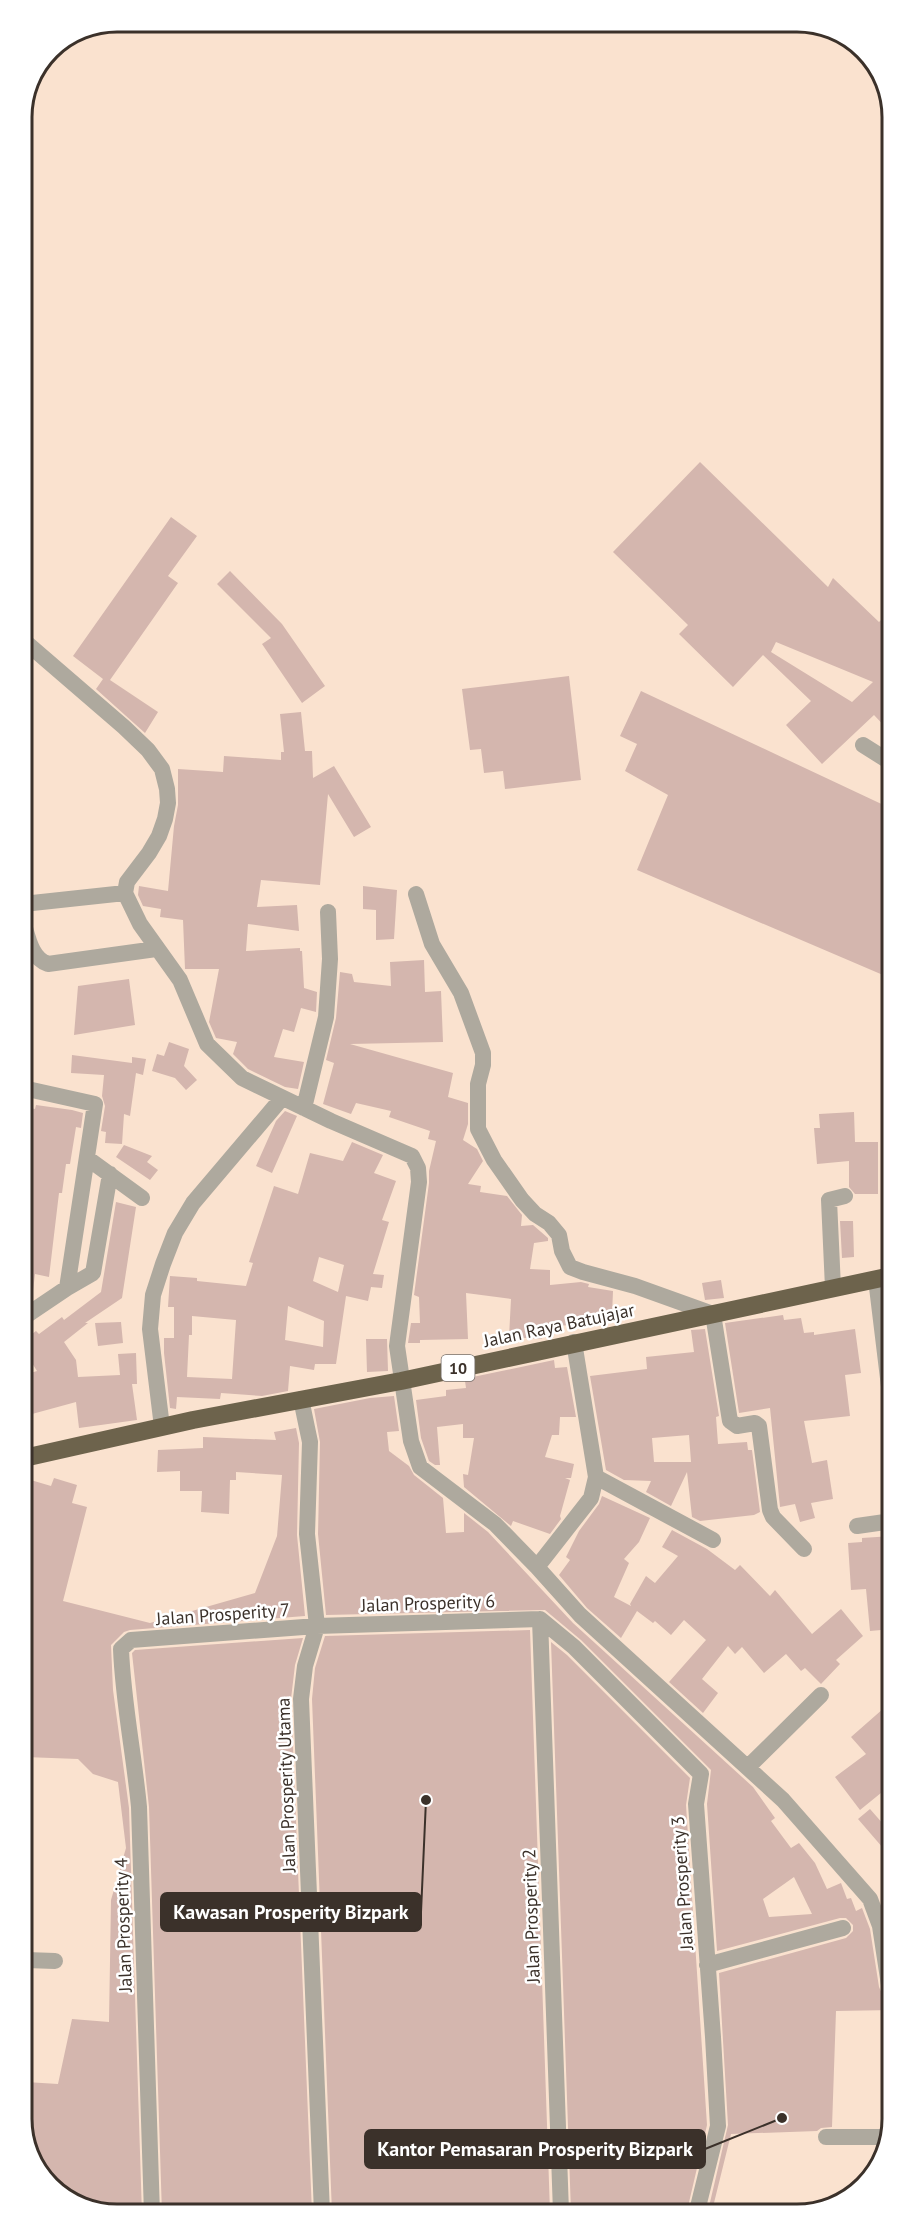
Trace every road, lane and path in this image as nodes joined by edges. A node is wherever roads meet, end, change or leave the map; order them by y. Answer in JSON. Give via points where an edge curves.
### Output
{"nodes":[{"id":1,"x":32,"y":648,"type":"edge"},
{"id":2,"x":863,"y":745,"type":"dead end"},
{"id":3,"x":882,"y":757,"type":"edge"},
{"id":4,"x":125,"y":893,"type":"junction"},
{"id":5,"x":416,"y":894,"type":"dead end"},
{"id":6,"x":32,"y":903,"type":"edge"},
{"id":7,"x":327,"y":912,"type":"dead end"},
{"id":8,"x":32,"y":946,"type":"edge"},
{"id":9,"x":156,"y":949,"type":"junction"},
{"id":10,"x":32,"y":1090,"type":"edge"},
{"id":11,"x":282,"y":1098,"type":"junction"},
{"id":12,"x":304,"y":1108,"type":"junction"},
{"id":13,"x":87,"y":1158,"type":"junction"},
{"id":14,"x":110,"y":1174,"type":"junction"},
{"id":15,"x":845,"y":1196,"type":"dead end"},
{"id":16,"x":142,"y":1198,"type":"dead end"},
{"id":17,"x":882,"y":1277,"type":"edge"},
{"id":18,"x":67,"y":1288,"type":"junction"},
{"id":19,"x":833,"y":1288,"type":"junction"},
{"id":20,"x":32,"y":1312,"type":"edge"},
{"id":21,"x":713,"y":1314,"type":"junction"},
{"id":22,"x":574,"y":1342,"type":"junction"},
{"id":23,"x":401,"y":1381,"type":"junction"},
{"id":24,"x":301,"y":1400,"type":"junction"},
{"id":25,"x":162,"y":1427,"type":"junction"},
{"id":26,"x":32,"y":1456,"type":"edge"},
{"id":27,"x":596,"y":1477,"type":"junction"},
{"id":28,"x":882,"y":1522,"type":"edge"},
{"id":29,"x":857,"y":1526,"type":"dead end"},
{"id":30,"x":713,"y":1540,"type":"dead end"},
{"id":31,"x":804,"y":1549,"type":"dead end"},
{"id":32,"x":537,"y":1567,"type":"junction"},
{"id":33,"x":540,"y":1620,"type":"junction"},
{"id":34,"x":317,"y":1626,"type":"junction"},
{"id":35,"x":131,"y":1640,"type":"joint"},
{"id":36,"x":821,"y":1695,"type":"dead end"},
{"id":37,"x":748,"y":1767,"type":"junction"},
{"id":38,"x":843,"y":1928,"type":"dead end"},
{"id":39,"x":882,"y":1939,"type":"edge"},
{"id":40,"x":32,"y":1960,"type":"edge"},
{"id":41,"x":55,"y":1961,"type":"dead end"},
{"id":42,"x":707,"y":1965,"type":"junction"},
{"id":43,"x":826,"y":2137,"type":"dead end"},
{"id":44,"x":881,"y":2137,"type":"edge"},
{"id":45,"x":152,"y":2204,"type":"edge"},
{"id":46,"x":322,"y":2204,"type":"edge"},
{"id":47,"x":561,"y":2204,"type":"edge"},
{"id":48,"x":699,"y":2204,"type":"edge"}],
"edges":[{"from":1,"to":4,"type":"street","via":[[124,727],[162,769],[168,803],[165,819],[149,853],[127,882]]},
{"from":2,"to":3,"type":"street"},
{"from":4,"to":6,"type":"street"},
{"from":4,"to":9,"type":"street"},
{"from":5,"to":21,"type":"street","via":[[432,944],[461,993],[483,1053],[478,1128],[494,1160],[522,1200],[559,1234],[570,1267]]},
{"from":7,"to":12,"type":"street","via":[[330,959],[326,1017]]},
{"from":8,"to":9,"type":"street","via":[[36,957],[48,964]]},
{"from":9,"to":11,"type":"street","via":[[180,980],[207,1044],[242,1078]]},
{"from":10,"to":13,"type":"street","via":[[95,1104]]},
{"from":11,"to":12,"type":"street"},
{"from":11,"to":25,"type":"street","via":[[193,1203],[163,1264],[153,1294],[150,1329]]},
{"from":12,"to":23,"type":"street","via":[[412,1156],[416,1162],[419,1182],[397,1346]]},
{"from":13,"to":14,"type":"street"},
{"from":13,"to":18,"type":"street"},
{"from":14,"to":16,"type":"street"},
{"from":14,"to":18,"type":"street","via":[[94,1271]]},
{"from":15,"to":19,"type":"street","via":[[829,1200]]},
{"from":17,"to":19,"type":"highway","name":"Jalan Raya Batujajar","number":"10"},
{"from":18,"to":20,"type":"street"},
{"from":19,"to":21,"type":"highway","name":"Jalan Raya Batujajar","number":"10"},
{"from":21,"to":22,"type":"highway","name":"Jalan Raya Batujajar","number":"10"},
{"from":21,"to":31,"type":"street","via":[[730,1421],[736,1426],[759,1426],[770,1510]]},
{"from":22,"to":23,"type":"highway","name":"Jalan Raya Batujajar","number":"10"},
{"from":22,"to":27,"type":"street"},
{"from":23,"to":24,"type":"highway","name":"Jalan Raya Batujajar","number":"10"},
{"from":23,"to":32,"type":"street","via":[[411,1441],[420,1467],[495,1524]]},
{"from":24,"to":25,"type":"highway","name":"Jalan Raya Batujajar","number":"10"},
{"from":24,"to":34,"type":"street","name":"Jalan Prosperity Utama","via":[[311,1456],[308,1534]]},
{"from":25,"to":26,"type":"highway","name":"Jalan Raya Batujajar","number":"10"},
{"from":27,"to":30,"type":"street"},
{"from":27,"to":32,"type":"street","via":[[591,1498]]},
{"from":28,"to":29,"type":"street"},
{"from":32,"to":37,"type":"street","via":[[580,1615]]},
{"from":33,"to":34,"type":"street","name":"Jalan Prosperity 6"},
{"from":33,"to":42,"type":"street","name":"Jalan Prosperity 3","via":[[574,1647],[701,1774],[696,1804]]},
{"from":33,"to":47,"type":"street","name":"Jalan Prosperity 2"},
{"from":34,"to":35,"type":"street","name":"Jalan Prosperity 7"},
{"from":34,"to":46,"type":"street","name":"Jalan Prosperity Utama","via":[[305,1666],[301,1699]]},
{"from":35,"to":45,"type":"street","name":"Jalan Prosperity 4","via":[[122,1649],[122,1678],[139,1807]]},
{"from":36,"to":37,"type":"street"},
{"from":37,"to":39,"type":"street","via":[[783,1800],[865,1892]]},
{"from":38,"to":42,"type":"street"},
{"from":40,"to":41,"type":"street"},
{"from":42,"to":48,"type":"street","name":"Jalan Prosperity 3","via":[[718,2126]]},
{"from":43,"to":44,"type":"street"}]}
